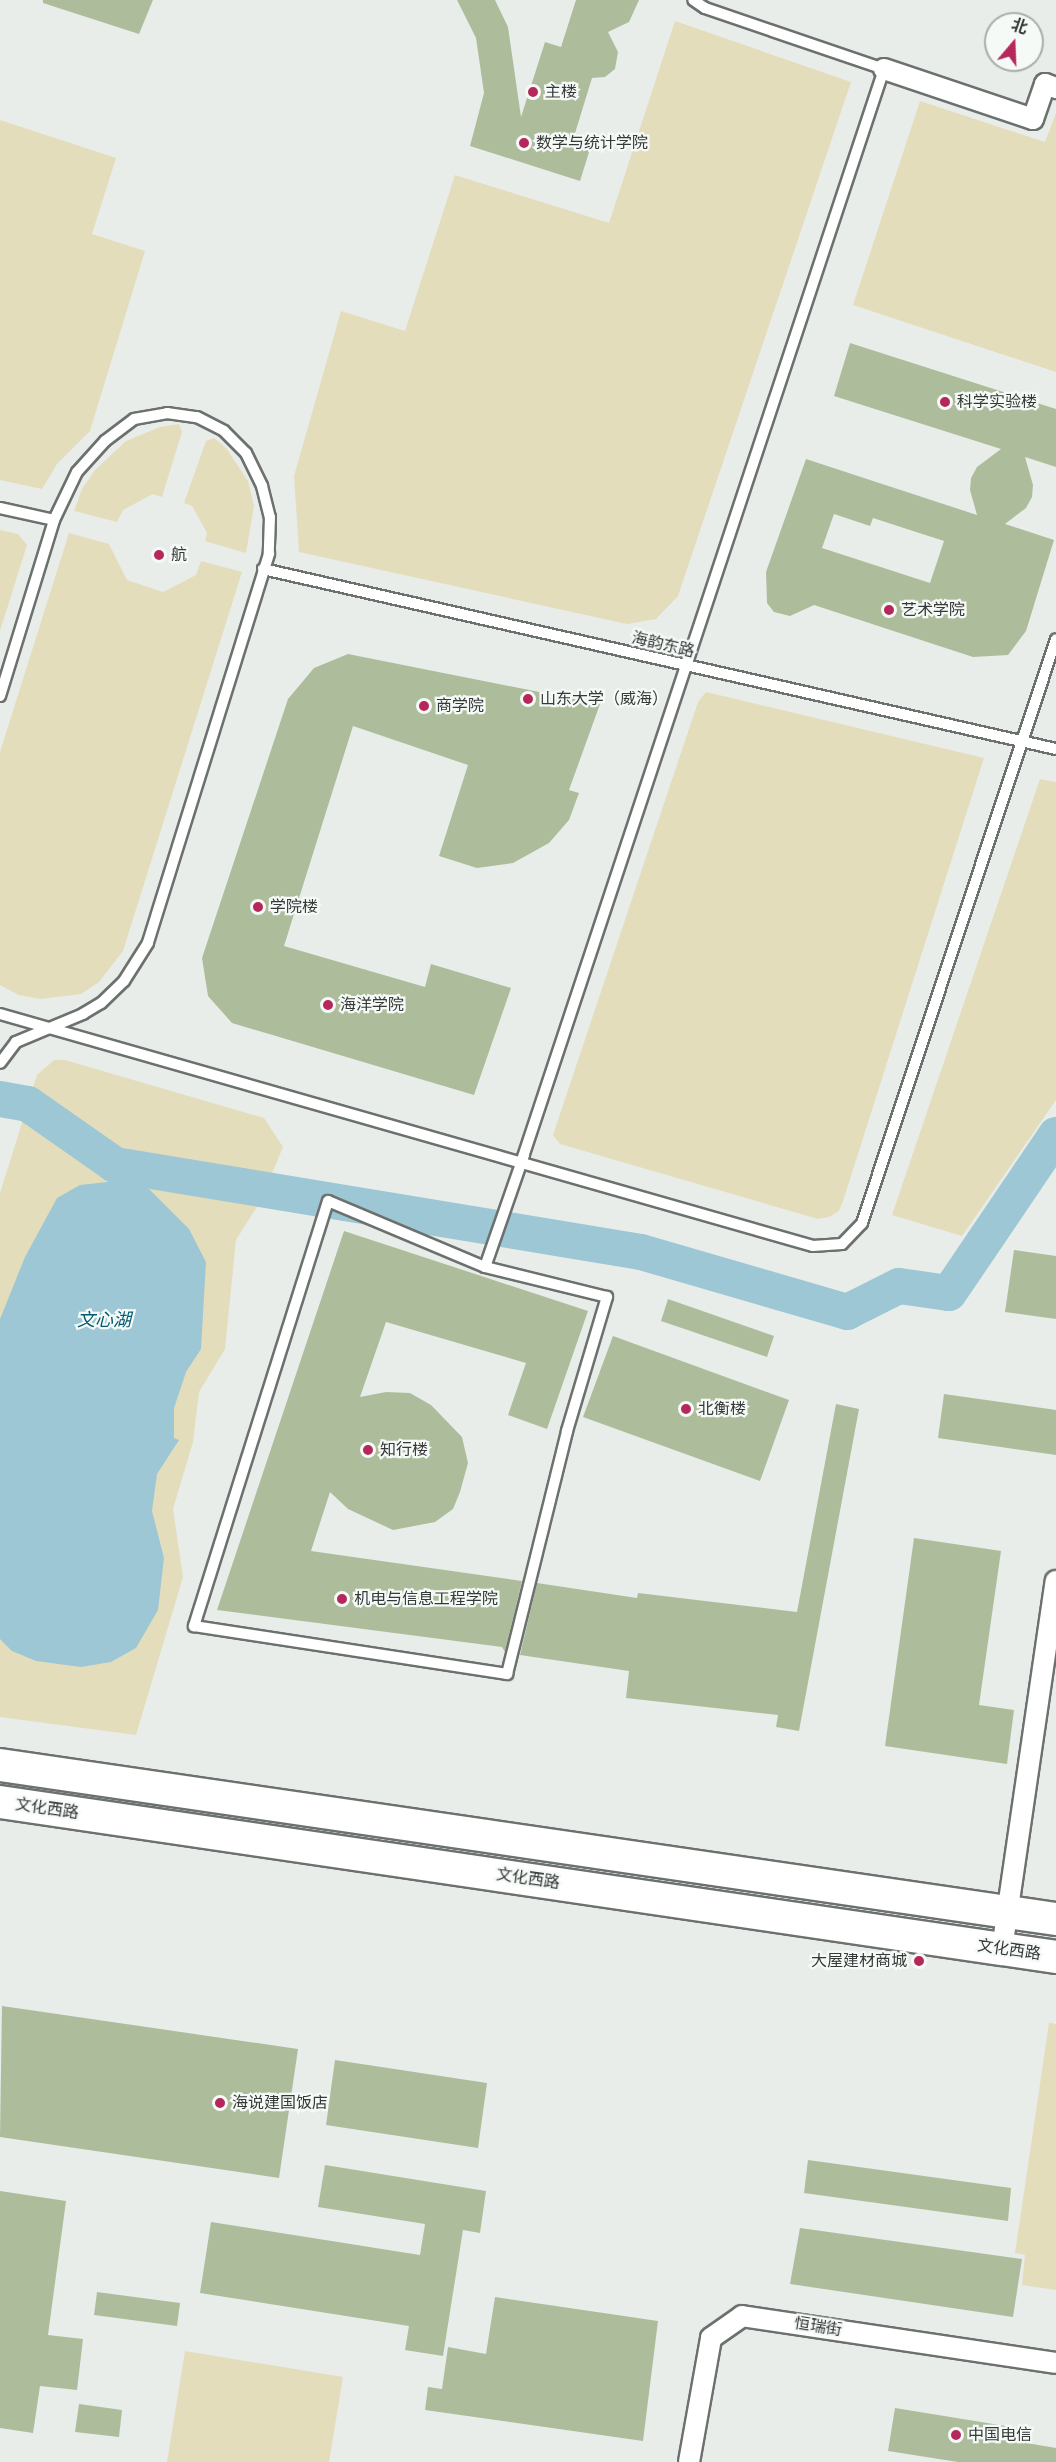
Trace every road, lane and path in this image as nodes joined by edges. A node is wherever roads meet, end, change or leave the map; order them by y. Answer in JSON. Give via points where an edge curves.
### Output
{"nodes":[{"id":1,"x":693,"y":0,"type":"edge"},
{"id":2,"x":884,"y":69,"type":"junction"},
{"id":3,"x":1056,"y":88,"type":"edge"},
{"id":4,"x":0,"y":508,"type":"edge"},
{"id":5,"x":54,"y":520,"type":"junction"},
{"id":6,"x":263,"y":569,"type":"junction"},
{"id":7,"x":1056,"y":639,"type":"edge"},
{"id":8,"x":686,"y":666,"type":"junction"},
{"id":9,"x":0,"y":696,"type":"edge"},
{"id":10,"x":1022,"y":741,"type":"junction"},
{"id":11,"x":1056,"y":749,"type":"edge"},
{"id":12,"x":0,"y":1012,"type":"edge"},
{"id":13,"x":84,"y":1014,"type":"junction"},
{"id":14,"x":12,"y":1017,"type":"junction"},
{"id":15,"x":49,"y":1029,"type":"junction"},
{"id":16,"x":0,"y":1063,"type":"edge"},
{"id":17,"x":522,"y":1159,"type":"junction"},
{"id":18,"x":485,"y":1267,"type":"junction"},
{"id":19,"x":1056,"y":1581,"type":"edge"},
{"id":20,"x":0,"y":1765,"type":"edge"},
{"id":21,"x":0,"y":1802,"type":"edge"},
{"id":22,"x":1009,"y":1913,"type":"junction"},
{"id":23,"x":1056,"y":1919,"type":"edge"},
{"id":24,"x":1002,"y":1949,"type":"junction"},
{"id":25,"x":1056,"y":1957,"type":"edge"},
{"id":26,"x":1056,"y":2363,"type":"edge"},
{"id":27,"x":688,"y":2462,"type":"edge"}],
"edges":[{"from":1,"to":2,"type":"lane","via":[[705,8]]},
{"from":2,"to":3,"type":"street","via":[[1033,119],[1045,84]]},
{"from":2,"to":8,"type":"lane"},
{"from":4,"to":5,"type":"lane"},
{"from":5,"to":6,"type":"lane","via":[[77,472],[105,441],[134,419],[167,413],[197,417],[224,431],[246,453],[262,486],[270,517],[269,554]]},
{"from":5,"to":9,"type":"lane"},
{"from":6,"to":8,"type":"lane","name":"海韵东路"},
{"from":6,"to":13,"type":"lane","via":[[148,943],[124,981]]},
{"from":7,"to":10,"type":"lane"},
{"from":8,"to":10,"type":"lane","name":"海韵东路"},
{"from":8,"to":17,"type":"lane"},
{"from":10,"to":11,"type":"lane","name":"海韵东路"},
{"from":10,"to":17,"type":"lane","via":[[862,1223],[842,1244],[813,1246]]},
{"from":12,"to":14,"type":"lane"},
{"from":13,"to":14,"type":"lane","via":[[43,1022]]},
{"from":13,"to":15,"type":"lane"},
{"from":14,"to":15,"type":"lane"},
{"from":15,"to":16,"type":"lane","via":[[16,1042]]},
{"from":15,"to":17,"type":"lane"},
{"from":17,"to":18,"type":"lane"},
{"from":18,"to":18,"type":"lane","via":[[607,1297],[567,1431],[507,1674],[194,1626],[328,1201]]},
{"from":19,"to":22,"type":"street"},
{"from":20,"to":22,"type":"main road"},
{"from":21,"to":24,"type":"main road","name":"文化西路"},
{"from":22,"to":23,"type":"main road"},
{"from":22,"to":24,"type":"street"},
{"from":24,"to":25,"type":"main road","name":"文化西路"},
{"from":26,"to":27,"type":"street","name":"恒瑞街","via":[[742,2316],[711,2338]]}]}
